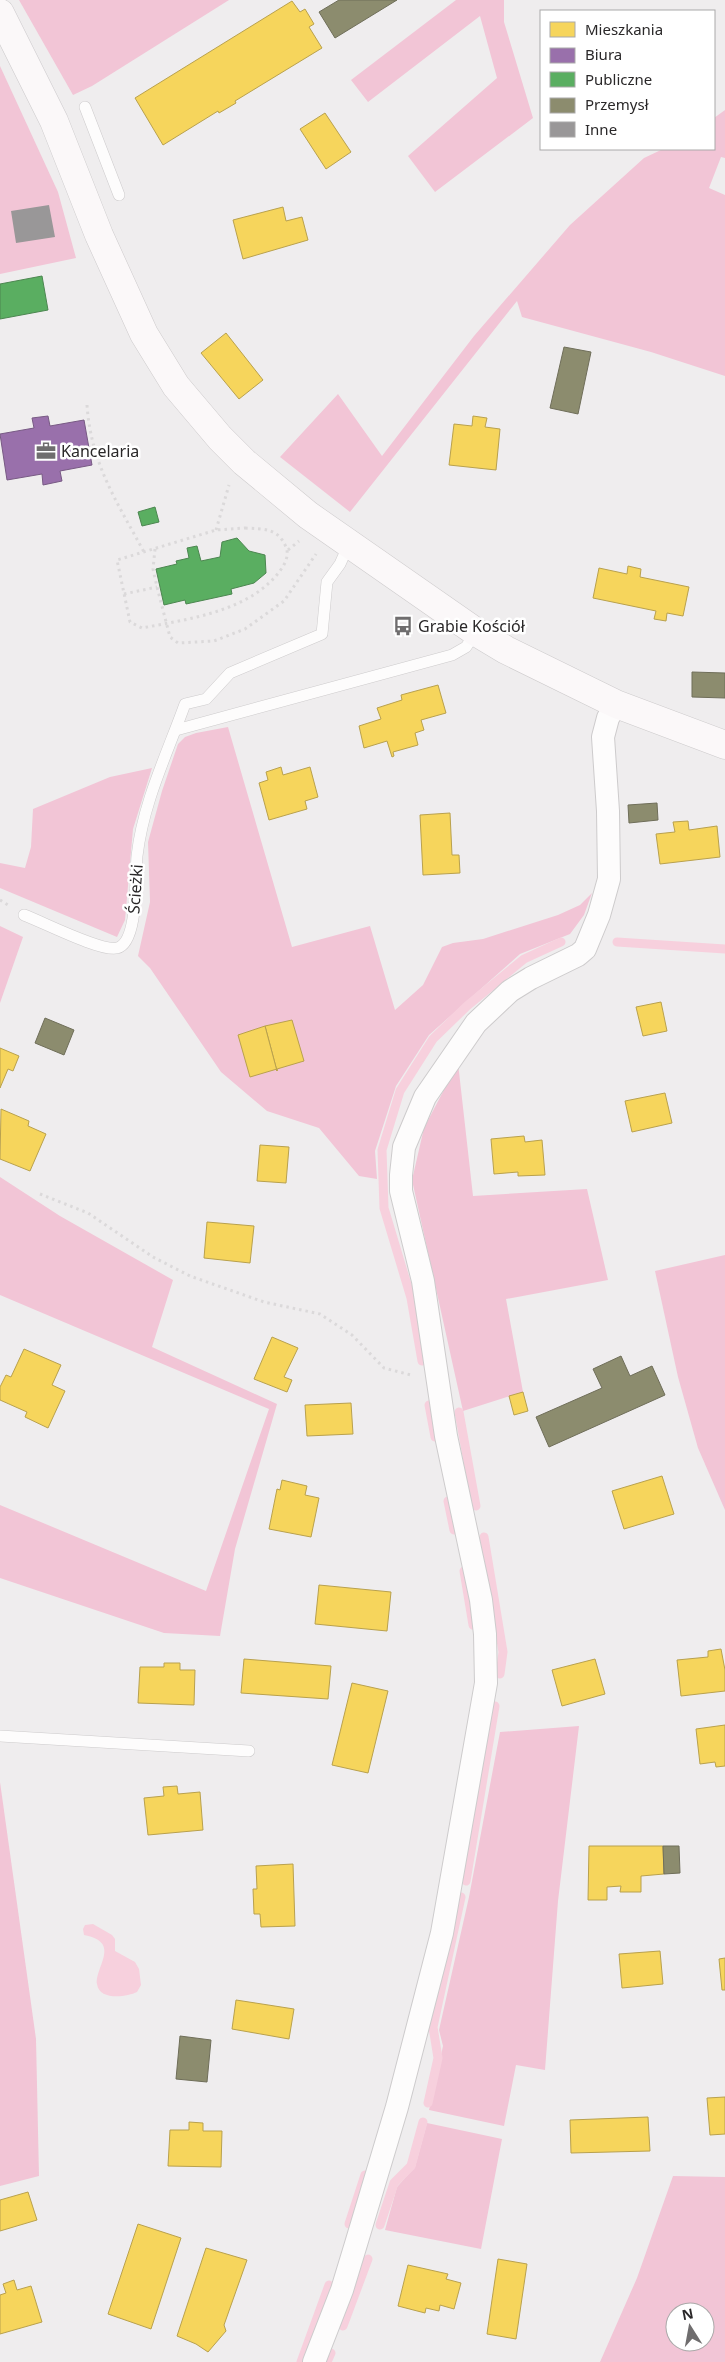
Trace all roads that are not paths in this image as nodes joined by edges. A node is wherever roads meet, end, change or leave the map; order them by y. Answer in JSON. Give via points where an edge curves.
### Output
{"nodes":[{"id":1,"x":0,"y":13,"type":"edge"},
{"id":2,"x":86,"y":107,"type":"dead end"},
{"id":3,"x":119,"y":194,"type":"dead end"},
{"id":4,"x":349,"y":544,"type":"junction"},
{"id":5,"x":476,"y":632,"type":"junction"},
{"id":6,"x":616,"y":704,"type":"junction"},
{"id":7,"x":176,"y":730,"type":"junction"},
{"id":8,"x":725,"y":745,"type":"edge"},
{"id":9,"x":24,"y":915,"type":"dead end"},
{"id":10,"x":0,"y":1736,"type":"edge"},
{"id":11,"x":249,"y":1751,"type":"dead end"},
{"id":12,"x":314,"y":2362,"type":"edge"}],
"edges":[{"from":1,"to":4,"type":"street","via":[[39,87],[119,283],[161,365],[195,412],[244,462]]},
{"from":2,"to":3,"type":"lane"},
{"from":4,"to":5,"type":"street"},
{"from":4,"to":7,"type":"lane","name":"Ścieżki","via":[[327,582],[322,634],[230,673],[206,699],[185,704]]},
{"from":5,"to":6,"type":"street"},
{"from":5,"to":7,"type":"lane","via":[[466,647],[452,656]]},
{"from":6,"to":8,"type":"street"},
{"from":6,"to":12,"type":"street","via":[[603,737],[609,879],[585,949],[510,991],[476,1023],[425,1098],[404,1147],[401,1191],[427,1299],[437,1383],[457,1495],[481,1600],[486,1655],[485,1695],[445,1919],[422,2011],[345,2282]]},
{"from":7,"to":9,"type":"lane","name":"Ścieżki","via":[[142,828],[133,920],[124,944],[118,948],[103,948]]},
{"from":10,"to":11,"type":"lane"}]}
